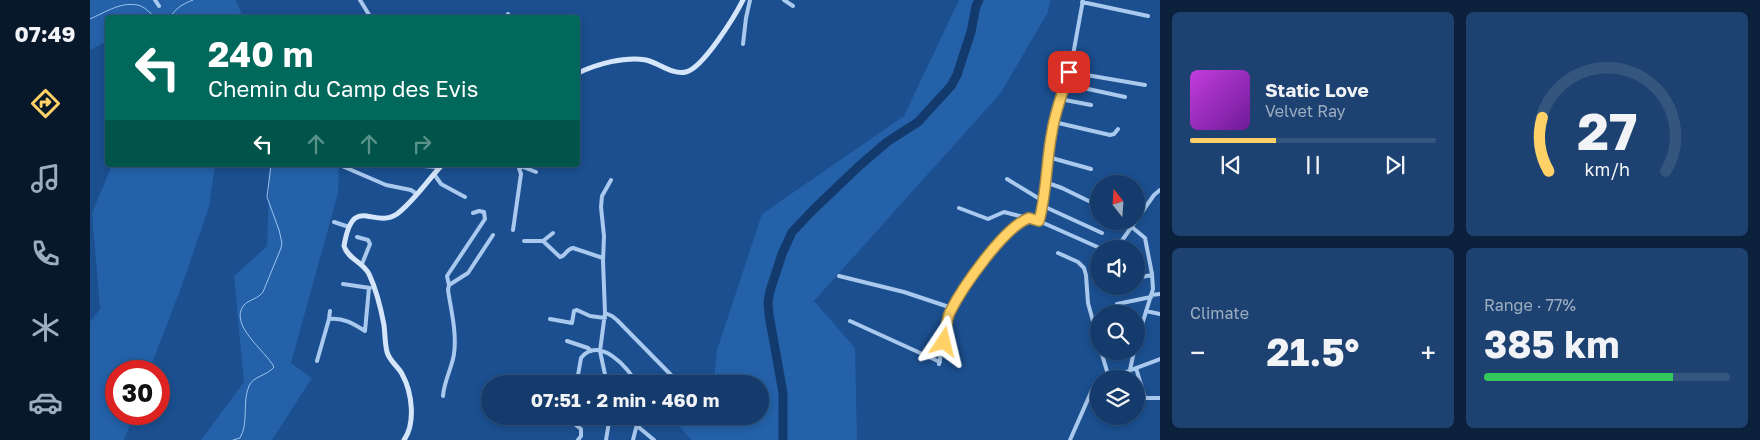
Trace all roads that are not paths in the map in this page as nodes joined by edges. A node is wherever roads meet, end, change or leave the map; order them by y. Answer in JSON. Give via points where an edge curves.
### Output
{"nodes":[{"id":1,"x":155,"y":0,"type":"edge"},
{"id":2,"x":360,"y":0,"type":"edge"},
{"id":3,"x":742,"y":0,"type":"edge"},
{"id":4,"x":750,"y":0,"type":"edge"},
{"id":5,"x":784,"y":0,"type":"edge"},
{"id":6,"x":1083,"y":1,"type":"edge"},
{"id":7,"x":159,"y":6,"type":"dead end"},
{"id":8,"x":793,"y":6,"type":"dead end"},
{"id":9,"x":369,"y":15,"type":"edge"},
{"id":10,"x":1148,"y":16,"type":"dead end"},
{"id":11,"x":743,"y":44,"type":"dead end"},
{"id":12,"x":580,"y":72,"type":"edge"},
{"id":13,"x":1069,"y":72,"type":"junction"},
{"id":14,"x":1065,"y":84,"type":"junction"},
{"id":15,"x":1144,"y":85,"type":"dead end"},
{"id":16,"x":1125,"y":97,"type":"dead end"},
{"id":17,"x":1060,"y":99,"type":"junction"},
{"id":18,"x":1091,"y":104,"type":"dead end"},
{"id":19,"x":1054,"y":122,"type":"junction"},
{"id":20,"x":1118,"y":129,"type":"dead end"},
{"id":21,"x":1048,"y":157,"type":"junction"},
{"id":22,"x":344,"y":167,"type":"edge"},
{"id":23,"x":519,"y":167,"type":"edge"},
{"id":24,"x":523,"y":167,"type":"edge"},
{"id":25,"x":437,"y":168,"type":"edge"},
{"id":26,"x":1091,"y":169,"type":"dead end"},
{"id":27,"x":536,"y":172,"type":"dead end"},
{"id":28,"x":1006,"y":179,"type":"dead end"},
{"id":29,"x":611,"y":180,"type":"dead end"},
{"id":30,"x":1045,"y":182,"type":"junction"},
{"id":31,"x":1160,"y":190,"type":"edge"},
{"id":32,"x":417,"y":194,"type":"junction"},
{"id":33,"x":465,"y":197,"type":"dead end"},
{"id":34,"x":1090,"y":202,"type":"edge"},
{"id":35,"x":1043,"y":203,"type":"junction"},
{"id":36,"x":959,"y":208,"type":"dead end"},
{"id":37,"x":1145,"y":208,"type":"edge"},
{"id":38,"x":473,"y":213,"type":"dead end"},
{"id":39,"x":1029,"y":218,"type":"junction"},
{"id":40,"x":1039,"y":221,"type":"junction"},
{"id":41,"x":334,"y":222,"type":"dead end"},
{"id":42,"x":349,"y":227,"type":"junction"},
{"id":43,"x":513,"y":230,"type":"dead end"},
{"id":44,"x":1130,"y":230,"type":"edge"},
{"id":45,"x":1135,"y":230,"type":"edge"},
{"id":46,"x":553,"y":233,"type":"dead end"},
{"id":47,"x":1102,"y":233,"type":"dead end"},
{"id":48,"x":493,"y":235,"type":"dead end"},
{"id":49,"x":357,"y":237,"type":"dead end"},
{"id":50,"x":1123,"y":240,"type":"edge"},
{"id":51,"x":524,"y":241,"type":"dead end"},
{"id":52,"x":543,"y":241,"type":"junction"},
{"id":53,"x":1090,"y":244,"type":"edge"},
{"id":54,"x":1058,"y":253,"type":"dead end"},
{"id":55,"x":603,"y":258,"type":"junction"},
{"id":56,"x":362,"y":264,"type":"junction"},
{"id":57,"x":1152,"y":275,"type":"junction"},
{"id":58,"x":839,"y":276,"type":"dead end"},
{"id":59,"x":1145,"y":276,"type":"edge"},
{"id":60,"x":343,"y":284,"type":"dead end"},
{"id":61,"x":449,"y":285,"type":"junction"},
{"id":62,"x":371,"y":288,"type":"junction"},
{"id":63,"x":1160,"y":294,"type":"edge"},
{"id":64,"x":1151,"y":296,"type":"junction"},
{"id":65,"x":1117,"y":304,"type":"dead end"},
{"id":66,"x":952,"y":308,"type":"junction"},
{"id":67,"x":330,"y":310,"type":"dead end"},
{"id":68,"x":1090,"y":310,"type":"edge"},
{"id":69,"x":1146,"y":311,"type":"junction"},
{"id":70,"x":1145,"y":314,"type":"edge"},
{"id":71,"x":1160,"y":314,"type":"edge"},
{"id":72,"x":605,"y":315,"type":"junction"},
{"id":73,"x":329,"y":319,"type":"junction"},
{"id":74,"x":550,"y":319,"type":"dead end"},
{"id":75,"x":850,"y":321,"type":"dead end"},
{"id":76,"x":567,"y":341,"type":"dead end"},
{"id":77,"x":591,"y":351,"type":"junction"},
{"id":78,"x":600,"y":351,"type":"junction"},
{"id":79,"x":1160,"y":359,"type":"edge"},
{"id":80,"x":1132,"y":360,"type":"edge"},
{"id":81,"x":317,"y":361,"type":"dead end"},
{"id":82,"x":1136,"y":368,"type":"junction"},
{"id":83,"x":1130,"y":370,"type":"joint"},
{"id":84,"x":578,"y":375,"type":"edge"},
{"id":85,"x":605,"y":375,"type":"edge"},
{"id":86,"x":632,"y":375,"type":"edge"},
{"id":87,"x":671,"y":375,"type":"edge"},
{"id":88,"x":1090,"y":395,"type":"edge"},
{"id":89,"x":443,"y":396,"type":"dead end"},
{"id":90,"x":1160,"y":398,"type":"edge"},
{"id":91,"x":576,"y":425,"type":"edge"},
{"id":92,"x":608,"y":425,"type":"edge"},
{"id":93,"x":636,"y":425,"type":"joint"},
{"id":94,"x":404,"y":440,"type":"edge"},
{"id":95,"x":578,"y":440,"type":"edge"},
{"id":96,"x":606,"y":440,"type":"edge"},
{"id":97,"x":633,"y":440,"type":"edge"},
{"id":98,"x":654,"y":440,"type":"edge"},
{"id":99,"x":1070,"y":440,"type":"edge"}],
"edges":[{"from":1,"to":7,"type":"street"},
{"from":2,"to":9,"type":"street"},
{"from":3,"to":12,"type":"street","via":[[727,29],[689,71],[676,72],[638,59]]},
{"from":4,"to":11,"type":"street"},
{"from":5,"to":8,"type":"street"},
{"from":6,"to":10,"type":"street"},
{"from":6,"to":13,"type":"street"},
{"from":13,"to":14,"type":"street"},
{"from":13,"to":15,"type":"street"},
{"from":14,"to":16,"type":"street"},
{"from":14,"to":17,"type":"street"},
{"from":17,"to":18,"type":"street"},
{"from":17,"to":19,"type":"street"},
{"from":19,"to":20,"type":"street","via":[[1110,135]]},
{"from":19,"to":21,"type":"street"},
{"from":21,"to":26,"type":"street"},
{"from":21,"to":30,"type":"street"},
{"from":22,"to":32,"type":"street"},
{"from":23,"to":43,"type":"street","via":[[521,174]]},
{"from":24,"to":27,"type":"street"},
{"from":25,"to":32,"type":"street"},
{"from":25,"to":33,"type":"street","via":[[441,184]]},
{"from":28,"to":35,"type":"street"},
{"from":29,"to":55,"type":"street","via":[[601,200]]},
{"from":30,"to":34,"type":"street"},
{"from":30,"to":35,"type":"street"},
{"from":31,"to":37,"type":"street"},
{"from":32,"to":42,"type":"street","via":[[394,215],[386,218],[359,216]]},
{"from":35,"to":40,"type":"street"},
{"from":35,"to":47,"type":"street"},
{"from":36,"to":39,"type":"street","via":[[984,218],[1004,212]]},
{"from":38,"to":61,"type":"street","via":[[484,212],[484,219],[448,272]]},
{"from":39,"to":40,"type":"street"},
{"from":39,"to":66,"type":"street","via":[[1010,230],[985,259]]},
{"from":40,"to":53,"type":"street"},
{"from":41,"to":42,"type":"street"},
{"from":42,"to":56,"type":"street","via":[[346,251]]},
{"from":44,"to":50,"type":"street"},
{"from":45,"to":57,"type":"street","via":[[1145,238]]},
{"from":46,"to":52,"type":"street"},
{"from":48,"to":61,"type":"street","via":[[468,272]]},
{"from":49,"to":56,"type":"street","via":[[368,240],[370,244]]},
{"from":51,"to":52,"type":"street"},
{"from":52,"to":55,"type":"street","via":[[560,257],[573,248]]},
{"from":54,"to":68,"type":"street","via":[[1084,268]]},
{"from":55,"to":72,"type":"street"},
{"from":56,"to":62,"type":"street","via":[[370,276]]},
{"from":57,"to":59,"type":"street"},
{"from":57,"to":64,"type":"street"},
{"from":58,"to":66,"type":"street"},
{"from":60,"to":62,"type":"street"},
{"from":61,"to":89,"type":"street","via":[[454,352]]},
{"from":62,"to":73,"type":"street","via":[[365,330],[347,321]]},
{"from":62,"to":94,"type":"street","via":[[382,319],[388,353],[403,377],[409,398],[411,424]]},
{"from":63,"to":64,"type":"street"},
{"from":64,"to":65,"type":"street"},
{"from":64,"to":69,"type":"street"},
{"from":66,"to":75,"type":"street","via":[[939,363]]},
{"from":67,"to":73,"type":"street"},
{"from":69,"to":70,"type":"street"},
{"from":69,"to":71,"type":"street"},
{"from":72,"to":74,"type":"street","via":[[590,316],[578,310],[574,311],[572,323]]},
{"from":72,"to":78,"type":"street"},
{"from":72,"to":87,"type":"street","via":[[617,320]]},
{"from":73,"to":81,"type":"street"},
{"from":76,"to":77,"type":"street"},
{"from":77,"to":78,"type":"street"},
{"from":77,"to":84,"type":"street","via":[[581,358]]},
{"from":78,"to":85,"type":"street"},
{"from":78,"to":86,"type":"street","via":[[617,359]]},
{"from":79,"to":82,"type":"street"},
{"from":80,"to":83,"type":"street"},
{"from":82,"to":83,"type":"street"},
{"from":82,"to":90,"type":"street","via":[[1145,398]]},
{"from":88,"to":99,"type":"street"},
{"from":91,"to":95,"type":"street","via":[[581,429]]},
{"from":92,"to":96,"type":"street"},
{"from":93,"to":97,"type":"street"},
{"from":93,"to":98,"type":"street"}]}
